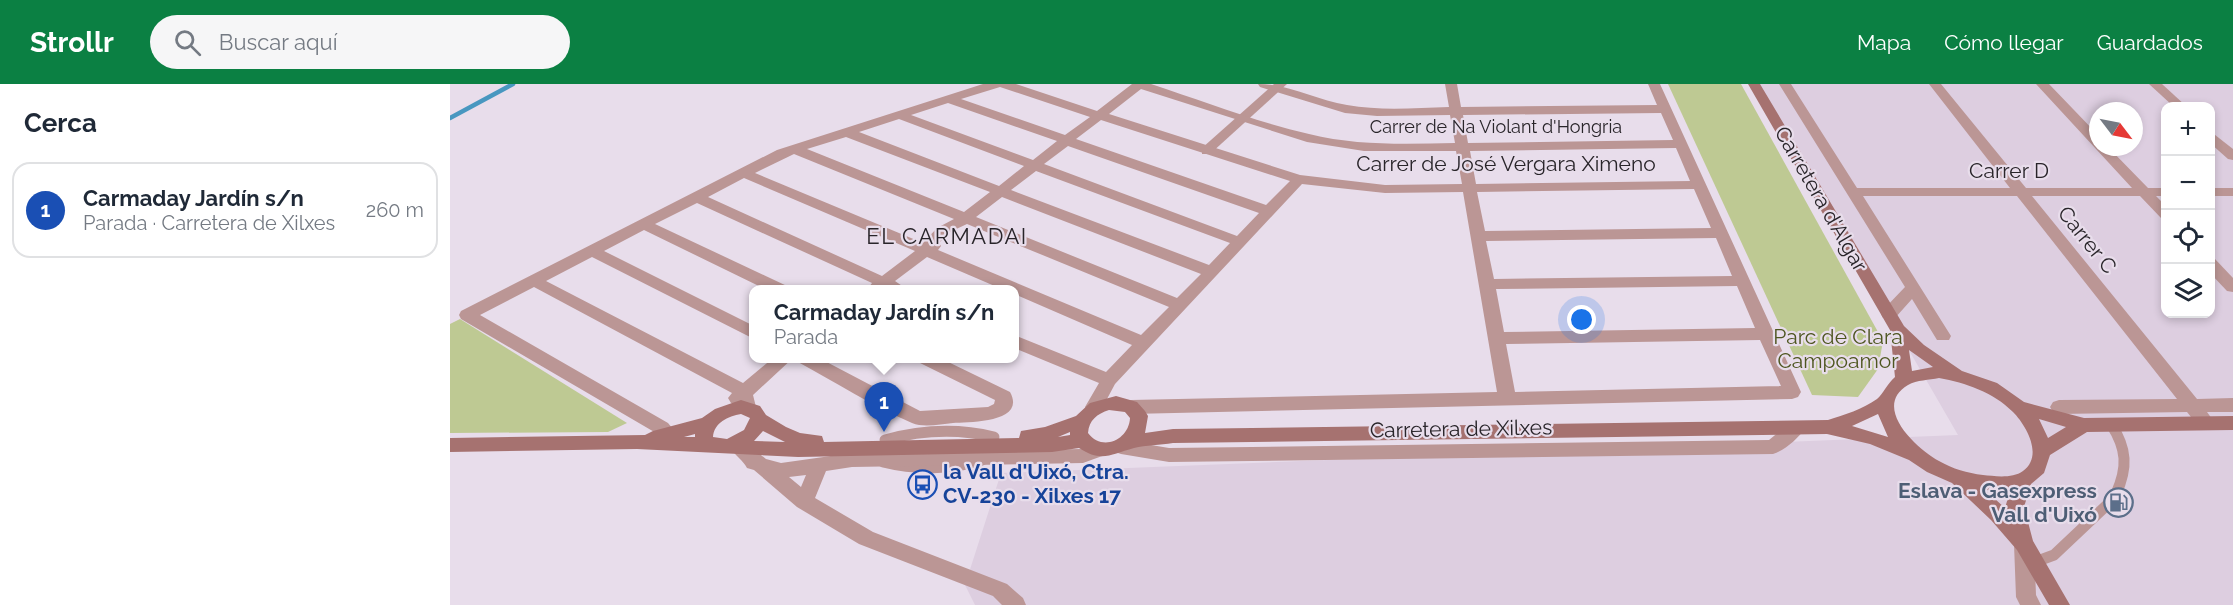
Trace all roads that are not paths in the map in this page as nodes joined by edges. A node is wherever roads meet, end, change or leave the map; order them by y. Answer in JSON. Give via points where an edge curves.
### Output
{"nodes":[{"id":1,"x":994,"y":84,"type":"edge"},
{"id":2,"x":1004,"y":84,"type":"edge"},
{"id":3,"x":1140,"y":84,"type":"edge"},
{"id":4,"x":1451,"y":84,"type":"edge"},
{"id":5,"x":1654,"y":84,"type":"edge"},
{"id":6,"x":1754,"y":84,"type":"edge"},
{"id":7,"x":1785,"y":84,"type":"edge"},
{"id":8,"x":1935,"y":84,"type":"edge"},
{"id":9,"x":2042,"y":84,"type":"edge"},
{"id":10,"x":2155,"y":84,"type":"edge"},
{"id":11,"x":1274,"y":85,"type":"edge"},
{"id":12,"x":948,"y":99,"type":"junction"},
{"id":13,"x":2175,"y":102,"type":"edge"},
{"id":14,"x":1666,"y":109,"type":"junction"},
{"id":15,"x":1456,"y":111,"type":"junction"},
{"id":16,"x":899,"y":115,"type":"junction"},
{"id":17,"x":1099,"y":116,"type":"junction"},
{"id":18,"x":1244,"y":117,"type":"junction"},
{"id":19,"x":846,"y":132,"type":"junction"},
{"id":20,"x":2089,"y":134,"type":"edge"},
{"id":21,"x":2215,"y":139,"type":"edge"},
{"id":22,"x":1067,"y":141,"type":"junction"},
{"id":23,"x":1682,"y":144,"type":"junction"},
{"id":24,"x":1462,"y":147,"type":"junction"},
{"id":25,"x":794,"y":149,"type":"junction"},
{"id":26,"x":1206,"y":151,"type":"junction"},
{"id":27,"x":2110,"y":156,"type":"edge"},
{"id":28,"x":2233,"y":156,"type":"edge"},
{"id":29,"x":1035,"y":166,"type":"junction"},
{"id":30,"x":744,"y":173,"type":"junction"},
{"id":31,"x":1299,"y":179,"type":"junction"},
{"id":32,"x":1700,"y":185,"type":"junction"},
{"id":33,"x":1469,"y":188,"type":"junction"},
{"id":34,"x":1001,"y":192,"type":"junction"},
{"id":35,"x":1853,"y":192,"type":"junction"},
{"id":36,"x":2021,"y":192,"type":"junction"},
{"id":37,"x":2144,"y":192,"type":"junction"},
{"id":38,"x":2161,"y":192,"type":"edge"},
{"id":39,"x":2215,"y":192,"type":"edge"},
{"id":40,"x":2233,"y":192,"type":"edge"},
{"id":41,"x":696,"y":197,"type":"junction"},
{"id":42,"x":2161,"y":210,"type":"edge"},
{"id":43,"x":1269,"y":211,"type":"junction"},
{"id":44,"x":964,"y":220,"type":"junction"},
{"id":45,"x":643,"y":224,"type":"junction"},
{"id":46,"x":1721,"y":233,"type":"junction"},
{"id":47,"x":1478,"y":236,"type":"junction"},
{"id":48,"x":1240,"y":242,"type":"junction"},
{"id":49,"x":927,"y":249,"type":"junction"},
{"id":50,"x":592,"y":250,"type":"junction"},
{"id":51,"x":2212,"y":264,"type":"edge"},
{"id":52,"x":1211,"y":272,"type":"junction"},
{"id":53,"x":534,"y":281,"type":"junction"},
{"id":54,"x":1743,"y":281,"type":"junction"},
{"id":55,"x":1487,"y":284,"type":"junction"},
{"id":56,"x":771,"y":285,"type":"edge"},
{"id":57,"x":877,"y":285,"type":"edge"},
{"id":58,"x":880,"y":285,"type":"edge"},
{"id":59,"x":1010,"y":285,"type":"edge"},
{"id":60,"x":2233,"y":287,"type":"edge"},
{"id":61,"x":1912,"y":288,"type":"junction"},
{"id":62,"x":1019,"y":289,"type":"edge"},
{"id":63,"x":1180,"y":305,"type":"junction"},
{"id":64,"x":1889,"y":314,"type":"junction"},
{"id":65,"x":1898,"y":330,"type":"junction"},
{"id":66,"x":749,"y":331,"type":"edge"},
{"id":67,"x":1767,"y":334,"type":"junction"},
{"id":68,"x":1943,"y":336,"type":"dead end"},
{"id":69,"x":1496,"y":338,"type":"junction"},
{"id":70,"x":1019,"y":343,"type":"edge"},
{"id":71,"x":1144,"y":343,"type":"junction"},
{"id":72,"x":781,"y":363,"type":"edge"},
{"id":73,"x":814,"y":363,"type":"edge"},
{"id":74,"x":934,"y":363,"type":"edge"},
{"id":75,"x":1960,"y":375,"type":"junction"},
{"id":76,"x":1904,"y":378,"type":"junction"},
{"id":77,"x":1109,"y":380,"type":"junction"},
{"id":78,"x":1507,"y":397,"type":"junction"},
{"id":79,"x":1886,"y":402,"type":"junction"},
{"id":80,"x":2192,"y":405,"type":"junction"},
{"id":81,"x":2233,"y":405,"type":"edge"},
{"id":82,"x":750,"y":406,"type":"junction"},
{"id":83,"x":2019,"y":406,"type":"junction"},
{"id":84,"x":2059,"y":407,"type":"dead end"},
{"id":85,"x":1094,"y":408,"type":"junction"},
{"id":86,"x":1129,"y":410,"type":"junction"},
{"id":87,"x":1081,"y":421,"type":"junction"},
{"id":88,"x":709,"y":423,"type":"junction"},
{"id":89,"x":2206,"y":423,"type":"junction"},
{"id":90,"x":2233,"y":423,"type":"edge"},
{"id":91,"x":2111,"y":424,"type":"junction"},
{"id":92,"x":2084,"y":425,"type":"junction"},
{"id":93,"x":1796,"y":428,"type":"junction"},
{"id":94,"x":1827,"y":428,"type":"junction"},
{"id":95,"x":668,"y":434,"type":"junction"},
{"id":96,"x":1173,"y":436,"type":"junction"},
{"id":97,"x":1081,"y":440,"type":"junction"},
{"id":98,"x":638,"y":442,"type":"junction"},
{"id":99,"x":1125,"y":444,"type":"junction"},
{"id":100,"x":450,"y":445,"type":"edge"},
{"id":101,"x":709,"y":445,"type":"junction"},
{"id":102,"x":735,"y":447,"type":"junction"},
{"id":103,"x":1099,"y":450,"type":"junction"},
{"id":104,"x":2043,"y":450,"type":"junction"},
{"id":105,"x":1915,"y":455,"type":"junction"},
{"id":106,"x":754,"y":463,"type":"junction"},
{"id":107,"x":820,"y":464,"type":"junction"},
{"id":108,"x":1957,"y":477,"type":"junction"},
{"id":109,"x":2023,"y":480,"type":"junction"},
{"id":110,"x":804,"y":501,"type":"junction"},
{"id":111,"x":2024,"y":544,"type":"junction"},
{"id":112,"x":2035,"y":562,"type":"junction"},
{"id":113,"x":1016,"y":605,"type":"edge"},
{"id":114,"x":2031,"y":605,"type":"edge"},
{"id":115,"x":2060,"y":605,"type":"edge"}],
"edges":[{"from":1,"to":12,"type":"street"},
{"from":2,"to":17,"type":"street","name":"Carrer de José Vergara Ximeno"},
{"from":3,"to":17,"type":"street"},
{"from":3,"to":18,"type":"street","name":"Carrer de Na Violant d'Hongria"},
{"from":4,"to":15,"type":"street"},
{"from":5,"to":14,"type":"street"},
{"from":6,"to":64,"type":"main road","name":"Carretera d'Algar"},
{"from":7,"to":35,"type":"street","name":"Carretera d'Algar"},
{"from":8,"to":36,"type":"street","name":"Carrer C"},
{"from":9,"to":20,"type":"street"},
{"from":10,"to":13,"type":"street"},
{"from":11,"to":15,"type":"street","via":[[1345,109]]},
{"from":11,"to":18,"type":"street"},
{"from":12,"to":16,"type":"street"},
{"from":12,"to":22,"type":"street"},
{"from":14,"to":15,"type":"street"},
{"from":14,"to":23,"type":"street"},
{"from":15,"to":24,"type":"street"},
{"from":16,"to":19,"type":"street"},
{"from":16,"to":29,"type":"street"},
{"from":17,"to":22,"type":"street"},
{"from":17,"to":26,"type":"street","name":"Carrer de José Vergara Ximeno"},
{"from":18,"to":24,"type":"street","name":"Carrer de Na Violant d'Hongria","via":[[1307,138],[1364,147]]},
{"from":18,"to":26,"type":"street"},
{"from":19,"to":25,"type":"street"},
{"from":19,"to":34,"type":"street"},
{"from":21,"to":28,"type":"street"},
{"from":22,"to":29,"type":"street"},
{"from":22,"to":43,"type":"street"},
{"from":23,"to":24,"type":"street","name":"Carrer de Na Violant d'Hongria"},
{"from":23,"to":32,"type":"street"},
{"from":24,"to":33,"type":"street"},
{"from":25,"to":30,"type":"street"},
{"from":25,"to":44,"type":"street"},
{"from":26,"to":31,"type":"street","name":"Carrer de José Vergara Ximeno"},
{"from":27,"to":37,"type":"street"},
{"from":29,"to":34,"type":"street"},
{"from":29,"to":48,"type":"street"},
{"from":30,"to":41,"type":"street"},
{"from":30,"to":49,"type":"street"},
{"from":31,"to":33,"type":"street","name":"Carrer de José Vergara Ximeno","via":[[1385,189]]},
{"from":31,"to":43,"type":"street"},
{"from":32,"to":33,"type":"street","name":"Carrer de José Vergara Ximeno"},
{"from":32,"to":46,"type":"street"},
{"from":33,"to":47,"type":"street"},
{"from":34,"to":44,"type":"street"},
{"from":34,"to":52,"type":"street"},
{"from":35,"to":36,"type":"street","name":"Carrer D"},
{"from":35,"to":61,"type":"street","name":"Carretera d'Algar"},
{"from":36,"to":37,"type":"street","name":"Carrer D"},
{"from":36,"to":80,"type":"street","name":"Carrer C"},
{"from":37,"to":38,"type":"street","name":"Carrer D"},
{"from":37,"to":42,"type":"street"},
{"from":39,"to":40,"type":"street"},
{"from":41,"to":45,"type":"street"},
{"from":41,"to":57,"type":"street"},
{"from":43,"to":48,"type":"street"},
{"from":44,"to":49,"type":"street","via":[[963,228]]},
{"from":44,"to":63,"type":"street"},
{"from":45,"to":50,"type":"street"},
{"from":45,"to":56,"type":"street"},
{"from":46,"to":47,"type":"street"},
{"from":46,"to":54,"type":"street"},
{"from":47,"to":55,"type":"street"},
{"from":48,"to":52,"type":"street"},
{"from":49,"to":58,"type":"street"},
{"from":49,"to":59,"type":"street"},
{"from":50,"to":53,"type":"street"},
{"from":50,"to":66,"type":"street"},
{"from":51,"to":60,"type":"street"},
{"from":52,"to":63,"type":"street"},
{"from":53,"to":82,"type":"street"},
{"from":53,"to":95,"type":"street","via":[[467,315]]},
{"from":54,"to":55,"type":"street"},
{"from":54,"to":67,"type":"street"},
{"from":55,"to":69,"type":"street"},
{"from":61,"to":64,"type":"street"},
{"from":61,"to":68,"type":"street","name":"Carretera d'Algar"},
{"from":62,"to":71,"type":"street"},
{"from":63,"to":71,"type":"street"},
{"from":64,"to":65,"type":"main road","name":"Carretera d'Algar"},
{"from":65,"to":75,"type":"main road","name":"Carretera d'Algar","via":[[1918,349]]},
{"from":65,"to":76,"type":"main road","name":"Carretera d'Algar"},
{"from":67,"to":69,"type":"street"},
{"from":67,"to":78,"type":"street","name":"Carretera de Xilxes","via":[[1792,392]]},
{"from":69,"to":78,"type":"street"},
{"from":70,"to":77,"type":"street"},
{"from":71,"to":77,"type":"street"},
{"from":72,"to":82,"type":"street"},
{"from":73,"to":74,"type":"street","via":[[918,418],[991,414],[1002,408],[1004,397]]},
{"from":75,"to":76,"type":"main road","via":[[1920,373]]},
{"from":75,"to":83,"type":"main road","via":[[2001,393]]},
{"from":76,"to":79,"type":"main road","via":[[1891,388]]},
{"from":77,"to":85,"type":"street"},
{"from":77,"to":86,"type":"street","via":[[1110,398]]},
{"from":78,"to":86,"type":"street","name":"Carretera de Xilxes"},
{"from":79,"to":94,"type":"main road","name":"Carretera de Xilxes"},
{"from":79,"to":105,"type":"main road","via":[[1888,419]]},
{"from":80,"to":81,"type":"street"},
{"from":80,"to":84,"type":"street"},
{"from":80,"to":89,"type":"street","name":"Carrer C"},
{"from":82,"to":87,"type":"main road","via":[[775,431],[802,442],[1046,434]]},
{"from":82,"to":88,"type":"main road","via":[[726,410]]},
{"from":82,"to":102,"type":"main road","via":[[758,426]]},
{"from":83,"to":92,"type":"main road"},
{"from":83,"to":104,"type":"main road","via":[[2036,428]]},
{"from":85,"to":86,"type":"main road"},
{"from":85,"to":87,"type":"main road"},
{"from":86,"to":96,"type":"main road","name":"Carretera de Xilxes"},
{"from":86,"to":99,"type":"main road","via":[[1135,436]]},
{"from":87,"to":97,"type":"main road"},
{"from":88,"to":95,"type":"main road"},
{"from":88,"to":101,"type":"main road","via":[[703,436]]},
{"from":89,"to":90,"type":"main road"},
{"from":89,"to":91,"type":"main road"},
{"from":91,"to":92,"type":"main road"},
{"from":91,"to":112,"type":"lane","via":[[2124,444],[2126,459],[2121,483],[2112,499],[2055,555]]},
{"from":92,"to":104,"type":"main road"},
{"from":93,"to":94,"type":"main road","name":"Carretera de Xilxes"},
{"from":93,"to":96,"type":"main road","name":"Carretera de Xilxes"},
{"from":93,"to":99,"type":"street","name":"Carretera de Xilxes","via":[[1773,447],[1169,455]]},
{"from":94,"to":105,"type":"main road","name":"Carretera de Xilxes","via":[[1873,438]]},
{"from":95,"to":98,"type":"main road"},
{"from":96,"to":99,"type":"main road","name":"Carretera de Xilxes"},
{"from":97,"to":102,"type":"main road","via":[[1052,445],[798,450]]},
{"from":97,"to":103,"type":"main road"},
{"from":98,"to":100,"type":"main road"},
{"from":98,"to":101,"type":"main road"},
{"from":99,"to":103,"type":"main road"},
{"from":101,"to":102,"type":"main road"},
{"from":102,"to":106,"type":"street"},
{"from":103,"to":107,"type":"street","via":[[1083,456]]},
{"from":104,"to":109,"type":"main road","via":[[2038,467]]},
{"from":105,"to":108,"type":"main road"},
{"from":106,"to":107,"type":"street","via":[[781,471]]},
{"from":106,"to":110,"type":"street"},
{"from":107,"to":110,"type":"street"},
{"from":108,"to":109,"type":"main road","via":[[1981,483]]},
{"from":108,"to":111,"type":"main road"},
{"from":109,"to":111,"type":"main road","via":[[2014,507]]},
{"from":110,"to":113,"type":"street","via":[[866,538],[1000,590]]},
{"from":111,"to":112,"type":"main road"},
{"from":111,"to":114,"type":"street","via":[[2026,597]]},
{"from":112,"to":115,"type":"main road"}]}
